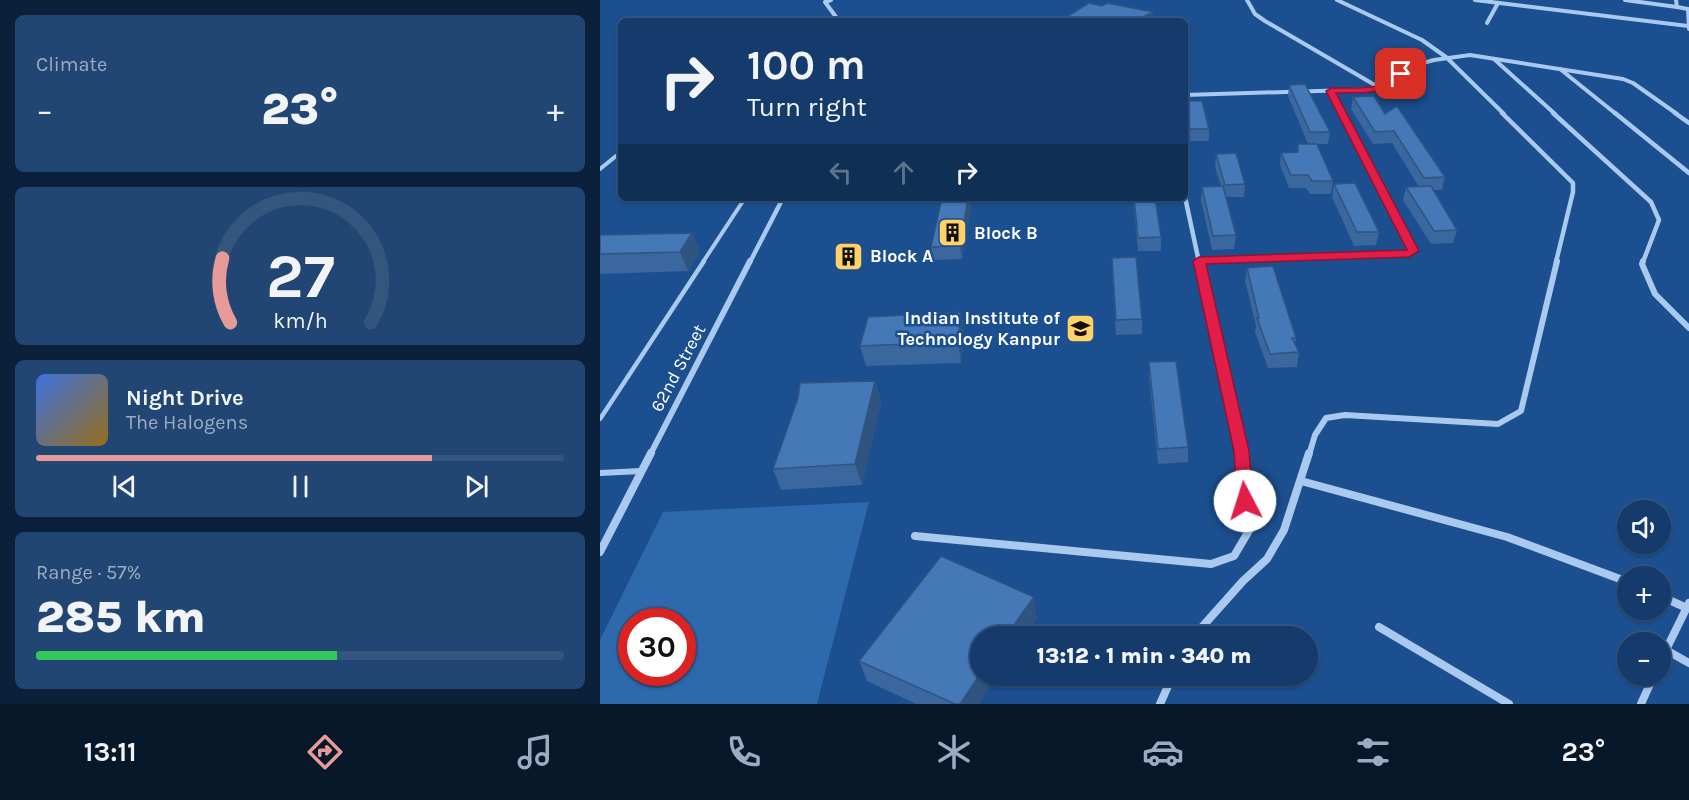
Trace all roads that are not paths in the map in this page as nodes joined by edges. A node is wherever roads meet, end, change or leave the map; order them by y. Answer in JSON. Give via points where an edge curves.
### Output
{"nodes":[{"id":1,"x":831,"y":0,"type":"edge"},
{"id":2,"x":1248,"y":0,"type":"edge"},
{"id":3,"x":1337,"y":0,"type":"edge"},
{"id":4,"x":1475,"y":0,"type":"edge"},
{"id":5,"x":1556,"y":0,"type":"edge"},
{"id":6,"x":1625,"y":0,"type":"edge"},
{"id":7,"x":1676,"y":0,"type":"edge"},
{"id":8,"x":1498,"y":3,"type":"junction"},
{"id":9,"x":1677,"y":7,"type":"junction"},
{"id":10,"x":1556,"y":9,"type":"junction"},
{"id":11,"x":1688,"y":9,"type":"edge"},
{"id":12,"x":837,"y":18,"type":"edge"},
{"id":13,"x":1488,"y":23,"type":"dead end"},
{"id":14,"x":1689,"y":28,"type":"edge"},
{"id":15,"x":1446,"y":57,"type":"junction"},
{"id":16,"x":1494,"y":59,"type":"junction"},
{"id":17,"x":1560,"y":69,"type":"junction"},
{"id":18,"x":1383,"y":89,"type":"junction"},
{"id":19,"x":1331,"y":91,"type":"junction"},
{"id":20,"x":1188,"y":95,"type":"edge"},
{"id":21,"x":1689,"y":123,"type":"edge"},
{"id":22,"x":618,"y":154,"type":"edge"},
{"id":23,"x":600,"y":169,"type":"edge"},
{"id":24,"x":1689,"y":173,"type":"edge"},
{"id":25,"x":743,"y":201,"type":"edge"},
{"id":26,"x":781,"y":201,"type":"edge"},
{"id":27,"x":1186,"y":201,"type":"edge"},
{"id":28,"x":1199,"y":261,"type":"junction"},
{"id":29,"x":1689,"y":328,"type":"edge"},
{"id":30,"x":600,"y":419,"type":"edge"},
{"id":31,"x":641,"y":471,"type":"junction"},
{"id":32,"x":600,"y":473,"type":"edge"},
{"id":33,"x":1301,"y":481,"type":"junction"},
{"id":34,"x":915,"y":536,"type":"dead end"},
{"id":35,"x":600,"y":552,"type":"edge"},
{"id":36,"x":1617,"y":577,"type":"edge"},
{"id":37,"x":1671,"y":600,"type":"edge"},
{"id":38,"x":1688,"y":606,"type":"edge"},
{"id":39,"x":1685,"y":620,"type":"edge"},
{"id":40,"x":1203,"y":626,"type":"edge"},
{"id":41,"x":1379,"y":627,"type":"dead end"},
{"id":42,"x":1671,"y":642,"type":"edge"},
{"id":43,"x":1671,"y":653,"type":"edge"},
{"id":44,"x":1689,"y":663,"type":"edge"},
{"id":45,"x":1168,"y":686,"type":"edge"},
{"id":46,"x":1649,"y":686,"type":"edge"},
{"id":47,"x":1160,"y":704,"type":"edge"},
{"id":48,"x":1509,"y":704,"type":"edge"},
{"id":49,"x":1641,"y":704,"type":"edge"}],
"edges":[{"from":1,"to":12,"type":"street","via":[[825,2]]},
{"from":2,"to":18,"type":"street","via":[[1255,14]]},
{"from":3,"to":15,"type":"street","via":[[1422,40]]},
{"from":4,"to":8,"type":"street"},
{"from":5,"to":10,"type":"street"},
{"from":6,"to":9,"type":"street"},
{"from":7,"to":9,"type":"street"},
{"from":8,"to":10,"type":"street"},
{"from":8,"to":13,"type":"street"},
{"from":9,"to":11,"type":"street"},
{"from":10,"to":14,"type":"street"},
{"from":11,"to":14,"type":"street"},
{"from":15,"to":16,"type":"street"},
{"from":15,"to":18,"type":"street","via":[[1401,74]]},
{"from":15,"to":33,"type":"street","via":[[1574,187],[1521,411],[1498,424],[1345,415],[1326,418],[1315,435]]},
{"from":16,"to":17,"type":"street"},
{"from":16,"to":29,"type":"street","via":[[1651,202],[1659,220],[1642,264],[1655,294]]},
{"from":17,"to":21,"type":"street","via":[[1633,83]]},
{"from":17,"to":24,"type":"street"},
{"from":18,"to":19,"type":"street"},
{"from":19,"to":20,"type":"street"},
{"from":19,"to":28,"type":"street","via":[[1413,251]]},
{"from":22,"to":23,"type":"lane"},
{"from":25,"to":30,"type":"lane"},
{"from":26,"to":31,"type":"street","name":"62nd Street"},
{"from":27,"to":28,"type":"street"},
{"from":28,"to":34,"type":"street","via":[[1241,451],[1250,529],[1234,556],[1211,564]]},
{"from":31,"to":32,"type":"lane"},
{"from":31,"to":35,"type":"street","name":"62nd Street"},
{"from":33,"to":36,"type":"street","via":[[1472,525]]},
{"from":33,"to":40,"type":"street","via":[[1284,530],[1267,559]]},
{"from":37,"to":38,"type":"street"},
{"from":38,"to":39,"type":"street"},
{"from":39,"to":42,"type":"street"},
{"from":41,"to":48,"type":"street"},
{"from":43,"to":44,"type":"street"},
{"from":45,"to":47,"type":"street"},
{"from":46,"to":49,"type":"street"}]}
